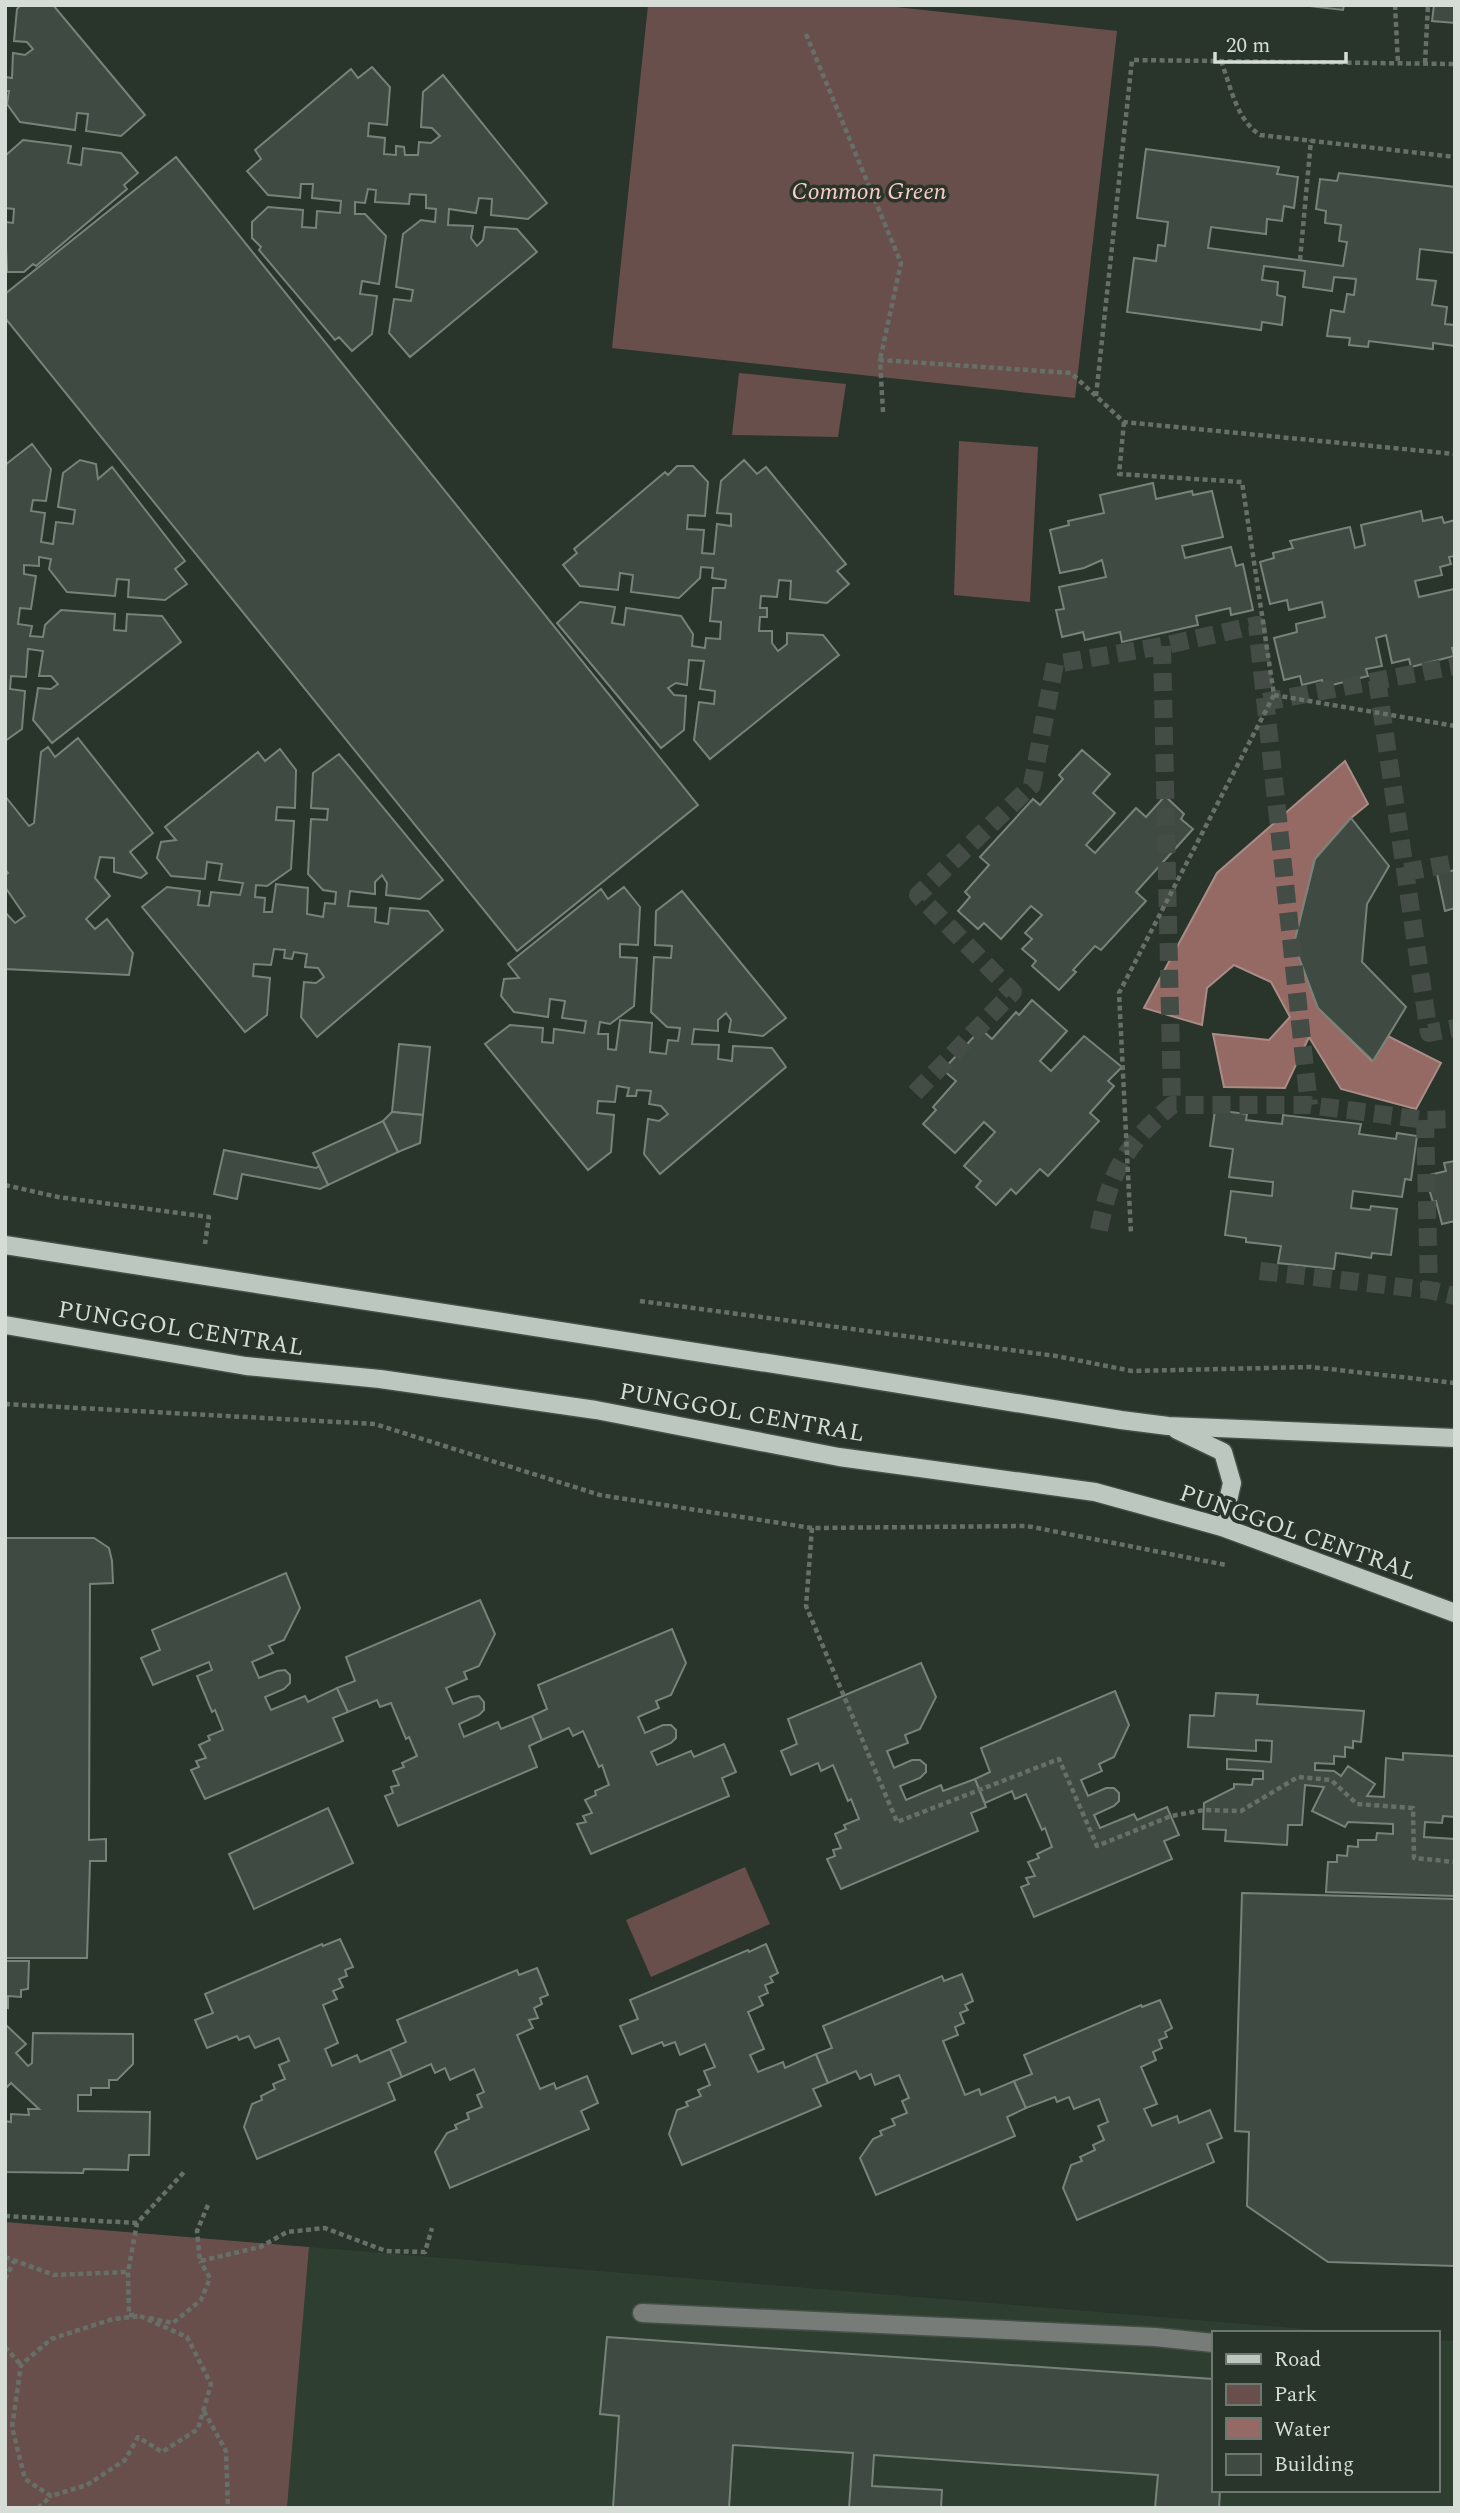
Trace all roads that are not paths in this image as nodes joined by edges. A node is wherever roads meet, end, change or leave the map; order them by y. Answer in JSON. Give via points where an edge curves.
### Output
{"nodes":[{"id":1,"x":5,"y":1245,"type":"edge"},
{"id":2,"x":5,"y":1325,"type":"edge"},
{"id":3,"x":1168,"y":1426,"type":"junction"},
{"id":4,"x":1455,"y":1438,"type":"edge"},
{"id":5,"x":1222,"y":1527,"type":"junction"},
{"id":6,"x":1455,"y":1613,"type":"edge"},
{"id":7,"x":642,"y":2312,"type":"dead end"},
{"id":8,"x":1212,"y":2343,"type":"edge"}],
"edges":[{"from":1,"to":3,"type":"main road","name":"PUNGGOL CENTRAL"},
{"from":2,"to":5,"type":"main road","name":"PUNGGOL CENTRAL","via":[[246,1366],[380,1379],[596,1410],[839,1457],[1095,1492]]},
{"from":3,"to":4,"type":"main road","name":"PUNGGOL CENTRAL"},
{"from":3,"to":5,"type":"main road","via":[[1223,1452],[1232,1483]]},
{"from":5,"to":6,"type":"main road","name":"PUNGGOL CENTRAL"},
{"from":7,"to":8,"type":"lane"}]}
